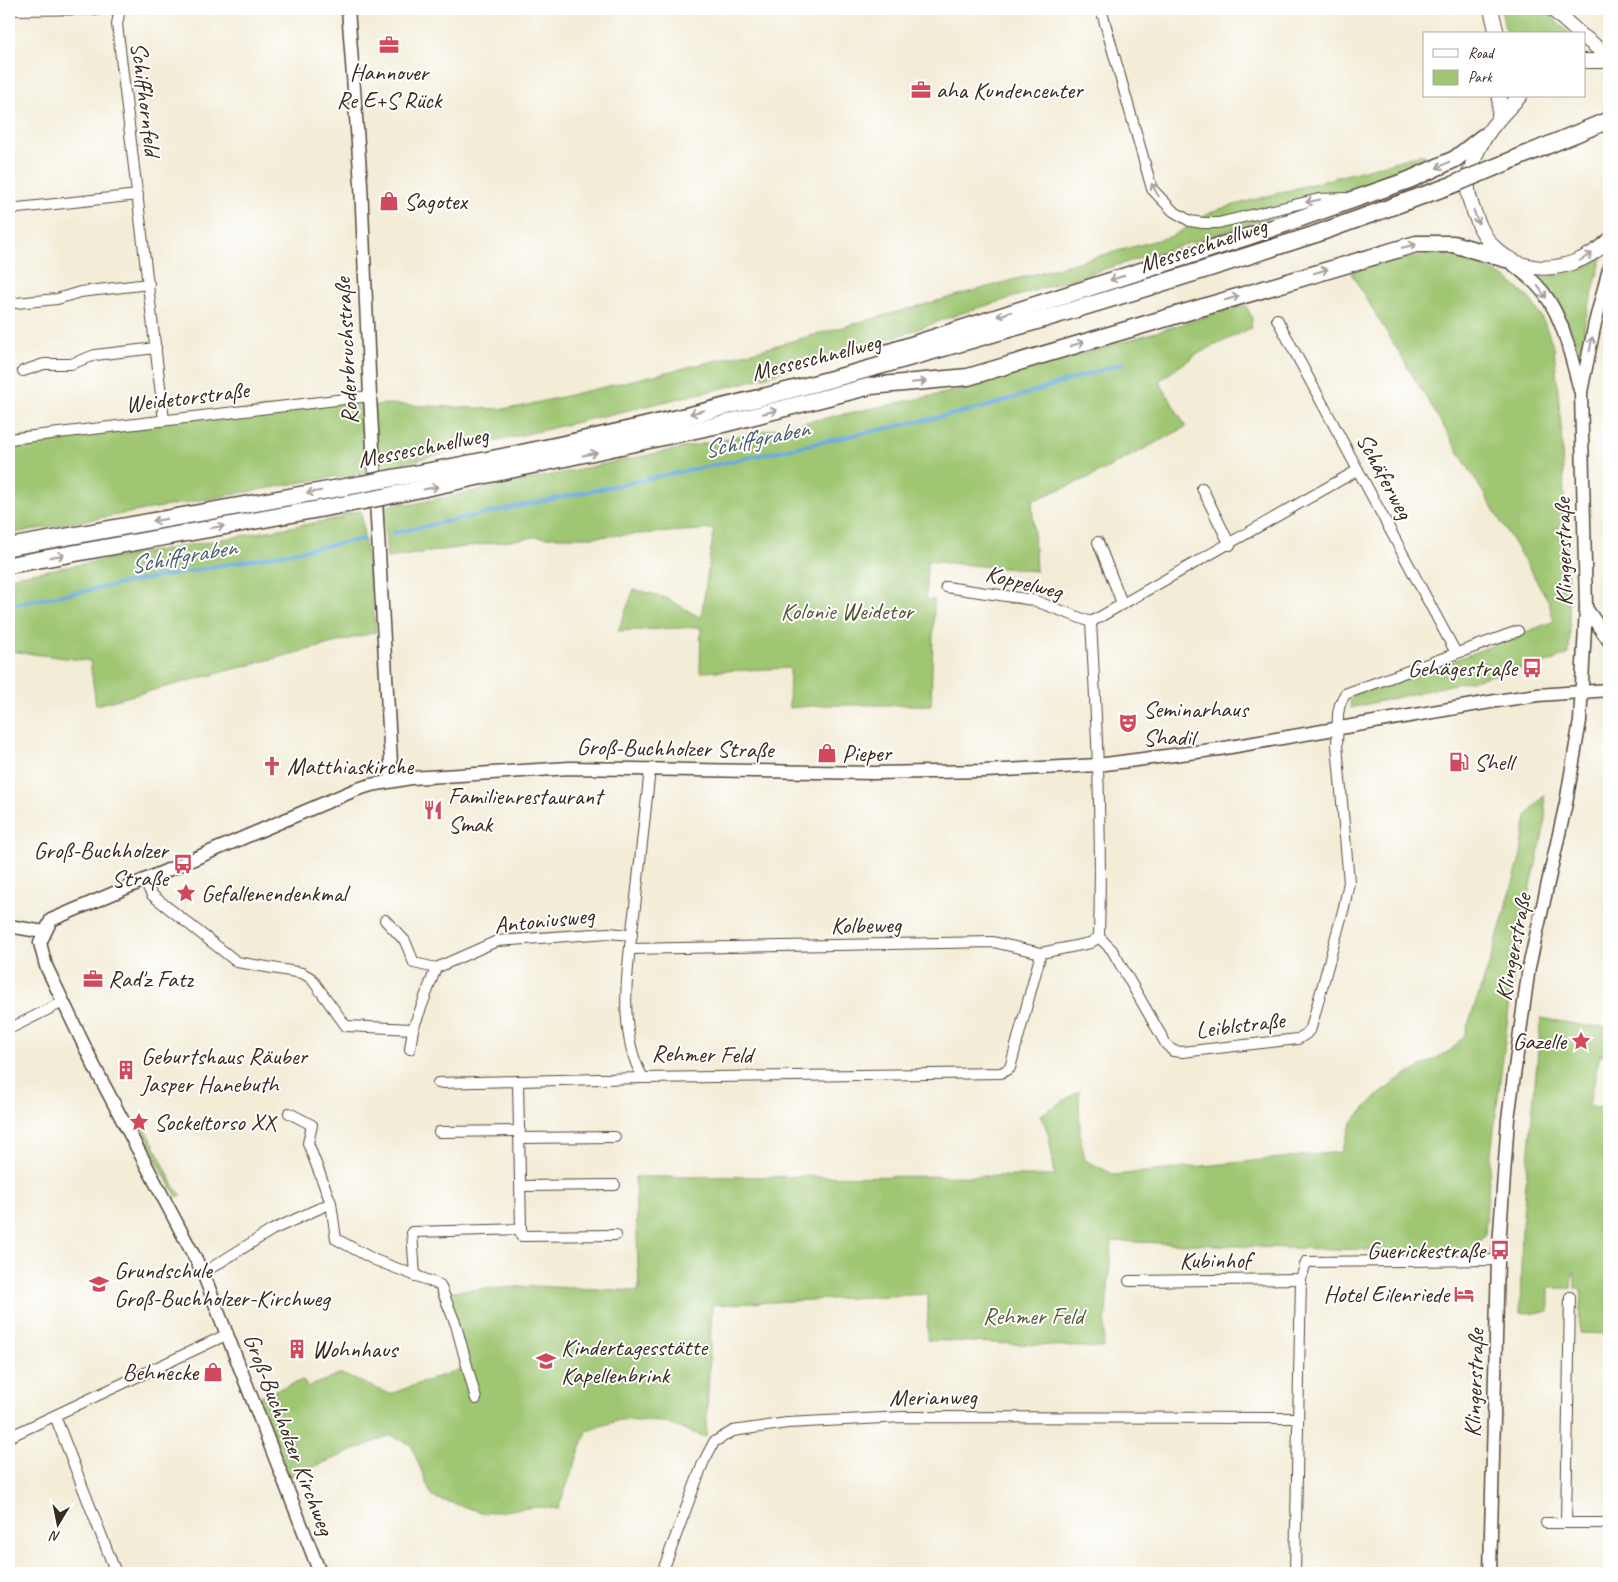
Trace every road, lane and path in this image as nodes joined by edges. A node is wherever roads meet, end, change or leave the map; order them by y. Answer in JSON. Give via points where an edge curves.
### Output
{"nodes":[{"id":1,"x":110,"y":9,"type":"edge"},
{"id":2,"x":120,"y":9,"type":"edge"},
{"id":3,"x":348,"y":9,"type":"edge"},
{"id":4,"x":1101,"y":9,"type":"edge"},
{"id":5,"x":1490,"y":9,"type":"edge"},
{"id":6,"x":1552,"y":9,"type":"edge"},
{"id":7,"x":9,"y":10,"type":"edge"},
{"id":8,"x":1496,"y":32,"type":"edge"},
{"id":9,"x":1578,"y":32,"type":"edge"},
{"id":10,"x":1586,"y":40,"type":"edge"},
{"id":11,"x":1609,"y":57,"type":"edge"},
{"id":12,"x":1586,"y":61,"type":"edge"},
{"id":13,"x":1609,"y":61,"type":"edge"},
{"id":14,"x":1500,"y":98,"type":"edge"},
{"id":15,"x":1518,"y":98,"type":"edge"},
{"id":16,"x":1498,"y":118,"type":"junction"},
{"id":17,"x":1609,"y":120,"type":"edge"},
{"id":18,"x":1483,"y":137,"type":"junction"},
{"id":19,"x":138,"y":195,"type":"junction"},
{"id":20,"x":1361,"y":197,"type":"junction"},
{"id":21,"x":9,"y":209,"type":"edge"},
{"id":22,"x":1609,"y":240,"type":"edge"},
{"id":23,"x":1506,"y":259,"type":"junction"},
{"id":24,"x":1609,"y":269,"type":"edge"},
{"id":25,"x":149,"y":284,"type":"junction"},
{"id":26,"x":16,"y":302,"type":"dead end"},
{"id":27,"x":1277,"y":319,"type":"dead end"},
{"id":28,"x":957,"y":345,"type":"junction"},
{"id":29,"x":156,"y":348,"type":"junction"},
{"id":30,"x":23,"y":371,"type":"dead end"},
{"id":31,"x":870,"y":386,"type":"junction"},
{"id":32,"x":1581,"y":392,"type":"junction"},
{"id":33,"x":370,"y":396,"type":"junction"},
{"id":34,"x":745,"y":400,"type":"junction"},
{"id":35,"x":164,"y":420,"type":"junction"},
{"id":36,"x":9,"y":439,"type":"edge"},
{"id":37,"x":1358,"y":470,"type":"junction"},
{"id":38,"x":1202,"y":488,"type":"dead end"},
{"id":39,"x":1098,"y":542,"type":"dead end"},
{"id":40,"x":1230,"y":545,"type":"junction"},
{"id":41,"x":9,"y":547,"type":"edge"},
{"id":42,"x":9,"y":565,"type":"edge"},
{"id":43,"x":946,"y":587,"type":"dead end"},
{"id":44,"x":1122,"y":602,"type":"junction"},
{"id":45,"x":1586,"y":608,"type":"junction"},
{"id":46,"x":1091,"y":622,"type":"junction"},
{"id":47,"x":1518,"y":631,"type":"dead end"},
{"id":48,"x":1609,"y":641,"type":"edge"},
{"id":49,"x":1456,"y":653,"type":"junction"},
{"id":50,"x":1609,"y":690,"type":"edge"},
{"id":51,"x":1582,"y":692,"type":"junction"},
{"id":52,"x":1337,"y":727,"type":"junction"},
{"id":53,"x":1098,"y":765,"type":"junction"},
{"id":54,"x":650,"y":769,"type":"junction"},
{"id":55,"x":392,"y":780,"type":"junction"},
{"id":56,"x":144,"y":880,"type":"junction"},
{"id":57,"x":385,"y":920,"type":"dead end"},
{"id":58,"x":9,"y":926,"type":"edge"},
{"id":59,"x":44,"y":932,"type":"junction"},
{"id":60,"x":632,"y":935,"type":"junction"},
{"id":61,"x":1099,"y":937,"type":"junction"},
{"id":62,"x":630,"y":949,"type":"junction"},
{"id":63,"x":1041,"y":953,"type":"junction"},
{"id":64,"x":436,"y":968,"type":"junction"},
{"id":65,"x":62,"y":1002,"type":"junction"},
{"id":66,"x":9,"y":1029,"type":"edge"},
{"id":67,"x":413,"y":1029,"type":"junction"},
{"id":68,"x":410,"y":1049,"type":"dead end"},
{"id":69,"x":643,"y":1078,"type":"junction"},
{"id":70,"x":518,"y":1081,"type":"junction"},
{"id":71,"x":438,"y":1083,"type":"dead end"},
{"id":72,"x":289,"y":1113,"type":"dead end"},
{"id":73,"x":439,"y":1132,"type":"dead end"},
{"id":74,"x":520,"y":1134,"type":"junction"},
{"id":75,"x":615,"y":1137,"type":"dead end"},
{"id":76,"x":615,"y":1185,"type":"dead end"},
{"id":77,"x":521,"y":1186,"type":"junction"},
{"id":78,"x":331,"y":1203,"type":"junction"},
{"id":79,"x":521,"y":1229,"type":"junction"},
{"id":80,"x":616,"y":1235,"type":"dead end"},
{"id":81,"x":1498,"y":1260,"type":"junction"},
{"id":82,"x":203,"y":1273,"type":"junction"},
{"id":83,"x":415,"y":1276,"type":"junction"},
{"id":84,"x":1300,"y":1280,"type":"junction"},
{"id":85,"x":1130,"y":1281,"type":"dead end"},
{"id":86,"x":1570,"y":1297,"type":"dead end"},
{"id":87,"x":228,"y":1334,"type":"junction"},
{"id":88,"x":476,"y":1398,"type":"dead end"},
{"id":89,"x":55,"y":1416,"type":"junction"},
{"id":90,"x":1298,"y":1418,"type":"junction"},
{"id":91,"x":9,"y":1437,"type":"edge"},
{"id":92,"x":1566,"y":1522,"type":"junction"},
{"id":93,"x":1546,"y":1523,"type":"dead end"},
{"id":94,"x":1609,"y":1524,"type":"edge"},
{"id":95,"x":116,"y":1573,"type":"edge"},
{"id":96,"x":320,"y":1573,"type":"edge"},
{"id":97,"x":662,"y":1573,"type":"edge"},
{"id":98,"x":1295,"y":1573,"type":"edge"},
{"id":99,"x":1490,"y":1573,"type":"edge"}],
"edges":[{"from":1,"to":7,"type":"street"},
{"from":2,"to":19,"type":"street","name":"Schiffhornfeld","via":[[117,24]]},
{"from":3,"to":33,"type":"street","name":"Roderbruchstraße","via":[[361,184]]},
{"from":20,"to":4,"type":"street","one_way":true,"via":[[1319,199],[1218,223],[1190,221],[1173,211],[1152,189]]},
{"from":5,"to":8,"type":"main road"},
{"from":6,"to":9,"type":"main road"},
{"from":10,"to":11,"type":"main road"},
{"from":12,"to":13,"type":"main road"},
{"from":14,"to":16,"type":"main road"},
{"from":15,"to":16,"type":"main road"},
{"from":16,"to":18,"type":"main road"},
{"from":17,"to":28,"type":"highway","name":"Messeschnellweg","bridge":true,"via":[[1452,185],[1316,234]]},
{"from":18,"to":20,"type":"highway","one_way":true,"via":[[1455,159],[1433,170]]},
{"from":18,"to":23,"type":"main road","one_way":true,"via":[[1468,184],[1470,201],[1478,224]]},
{"from":19,"to":21,"type":"street"},
{"from":19,"to":25,"type":"street","name":"Schiffhornfeld"},
{"from":20,"to":34,"type":"highway","one_way":true},
{"from":23,"to":22,"type":"main road","one_way":true,"via":[[1535,268],[1561,267],[1583,260]]},
{"from":31,"to":23,"type":"highway","one_way":true,"via":[[968,377],[1416,244],[1453,244]]},
{"from":23,"to":32,"type":"street","name":"Klingerstraße","one_way":true,"via":[[1537,285],[1555,310]]},
{"from":32,"to":24,"type":"street","name":"Klingerstraße","one_way":true},
{"from":25,"to":26,"type":"street","via":[[80,292],[57,299]]},
{"from":25,"to":29,"type":"street","name":"Schiffhornfeld"},
{"from":27,"to":37,"type":"street","name":"Schäferweg"},
{"from":28,"to":31,"type":"highway"},
{"from":28,"to":34,"type":"highway","name":"Messeschnellweg"},
{"from":29,"to":30,"type":"street","via":[[95,356],[72,364],[44,364]]},
{"from":29,"to":35,"type":"street","name":"Schiffhornfeld"},
{"from":42,"to":31,"type":"highway","name":"Messeschnellweg","one_way":true,"bridge":true,"via":[[384,497],[723,424]]},
{"from":32,"to":45,"type":"street","name":"Klingerstraße"},
{"from":33,"to":35,"type":"street","name":"Weidetorstraße"},
{"from":33,"to":55,"type":"street","name":"Roderbruchstraße"},
{"from":34,"to":41,"type":"highway","name":"Messeschnellweg","one_way":true,"bridge":true,"via":[[517,453],[362,484]]},
{"from":35,"to":36,"type":"street","name":"Weidetorstraße"},
{"from":37,"to":40,"type":"street"},
{"from":37,"to":49,"type":"street","name":"Schäferweg"},
{"from":38,"to":40,"type":"street"},
{"from":39,"to":44,"type":"street"},
{"from":40,"to":44,"type":"street"},
{"from":43,"to":46,"type":"street","name":"Koppelweg","via":[[1033,600]]},
{"from":44,"to":46,"type":"street"},
{"from":45,"to":48,"type":"street"},
{"from":45,"to":51,"type":"street","name":"Klingerstraße"},
{"from":46,"to":53,"type":"street"},
{"from":47,"to":49,"type":"street"},
{"from":49,"to":52,"type":"street","via":[[1345,694],[1340,704]]},
{"from":50,"to":51,"type":"street","name":"Groß-Buchholzer Straße"},
{"from":51,"to":52,"type":"street","name":"Groß-Buchholzer Straße","via":[[1496,701]]},
{"from":51,"to":81,"type":"street","name":"Klingerstraße","via":[[1575,761],[1529,967],[1516,1051]]},
{"from":52,"to":53,"type":"street","name":"Groß-Buchholzer Straße","via":[[1200,752]]},
{"from":52,"to":61,"type":"street","name":"Leiblstraße","via":[[1348,882],[1311,1028],[1306,1034],[1298,1038],[1173,1051],[1112,950]]},
{"from":53,"to":54,"type":"street","name":"Groß-Buchholzer Straße","via":[[874,772]]},
{"from":53,"to":61,"type":"street"},
{"from":54,"to":55,"type":"street","name":"Groß-Buchholzer Straße","via":[[514,770]]},
{"from":54,"to":60,"type":"street","name":"Rehmer Feld"},
{"from":55,"to":56,"type":"street","name":"Groß-Buchholzer Straße","via":[[355,790]]},
{"from":56,"to":59,"type":"street","name":"Groß-Buchholzer Straße","via":[[51,920]]},
{"from":56,"to":67,"type":"street","via":[[152,894],[237,962],[302,973],[311,978],[346,1026]]},
{"from":57,"to":64,"type":"street","via":[[405,941],[414,963]]},
{"from":58,"to":59,"type":"street"},
{"from":59,"to":65,"type":"street","name":"Groß-Buchholzer Kirchweg","via":[[40,943],[42,954]]},
{"from":60,"to":62,"type":"street","name":"Rehmer Feld"},
{"from":60,"to":64,"type":"street","name":"Antoniusweg","via":[[608,933],[497,941]]},
{"from":61,"to":63,"type":"street","name":"Kolbeweg","via":[[1090,943]]},
{"from":62,"to":63,"type":"street","name":"Kolbeweg","via":[[993,942]]},
{"from":62,"to":69,"type":"street","name":"Rehmer Feld","via":[[626,1009],[637,1067]]},
{"from":63,"to":69,"type":"street","name":"Rehmer Feld","via":[[1010,1068],[1001,1073]]},
{"from":64,"to":67,"type":"street"},
{"from":65,"to":66,"type":"street"},
{"from":65,"to":82,"type":"street","name":"Groß-Buchholzer Kirchweg"},
{"from":67,"to":68,"type":"street"},
{"from":69,"to":70,"type":"street"},
{"from":70,"to":71,"type":"street"},
{"from":70,"to":74,"type":"street"},
{"from":72,"to":78,"type":"street","via":[[312,1125],[308,1144]]},
{"from":73,"to":74,"type":"street"},
{"from":74,"to":75,"type":"street"},
{"from":74,"to":77,"type":"street"},
{"from":76,"to":77,"type":"street"},
{"from":77,"to":79,"type":"street"},
{"from":78,"to":82,"type":"street","via":[[272,1230]]},
{"from":78,"to":83,"type":"street","via":[[336,1239]]},
{"from":79,"to":80,"type":"street","via":[[521,1236]]},
{"from":79,"to":83,"type":"street","via":[[412,1232]]},
{"from":81,"to":84,"type":"street","via":[[1306,1262]]},
{"from":81,"to":99,"type":"street","name":"Klingerstraße"},
{"from":82,"to":87,"type":"street","name":"Groß-Buchholzer Kirchweg"},
{"from":83,"to":88,"type":"street","via":[[440,1285],[456,1325]]},
{"from":84,"to":85,"type":"street","name":"Kubinhof"},
{"from":84,"to":90,"type":"street"},
{"from":86,"to":92,"type":"street"},
{"from":87,"to":89,"type":"street"},
{"from":87,"to":96,"type":"street","name":"Groß-Buchholzer Kirchweg"},
{"from":89,"to":91,"type":"street"},
{"from":89,"to":95,"type":"street"},
{"from":90,"to":97,"type":"street","name":"Merianweg","via":[[903,1416],[787,1423],[733,1431],[714,1442],[703,1463]]},
{"from":90,"to":98,"type":"street"},
{"from":92,"to":93,"type":"street"},
{"from":92,"to":94,"type":"street"}]}
